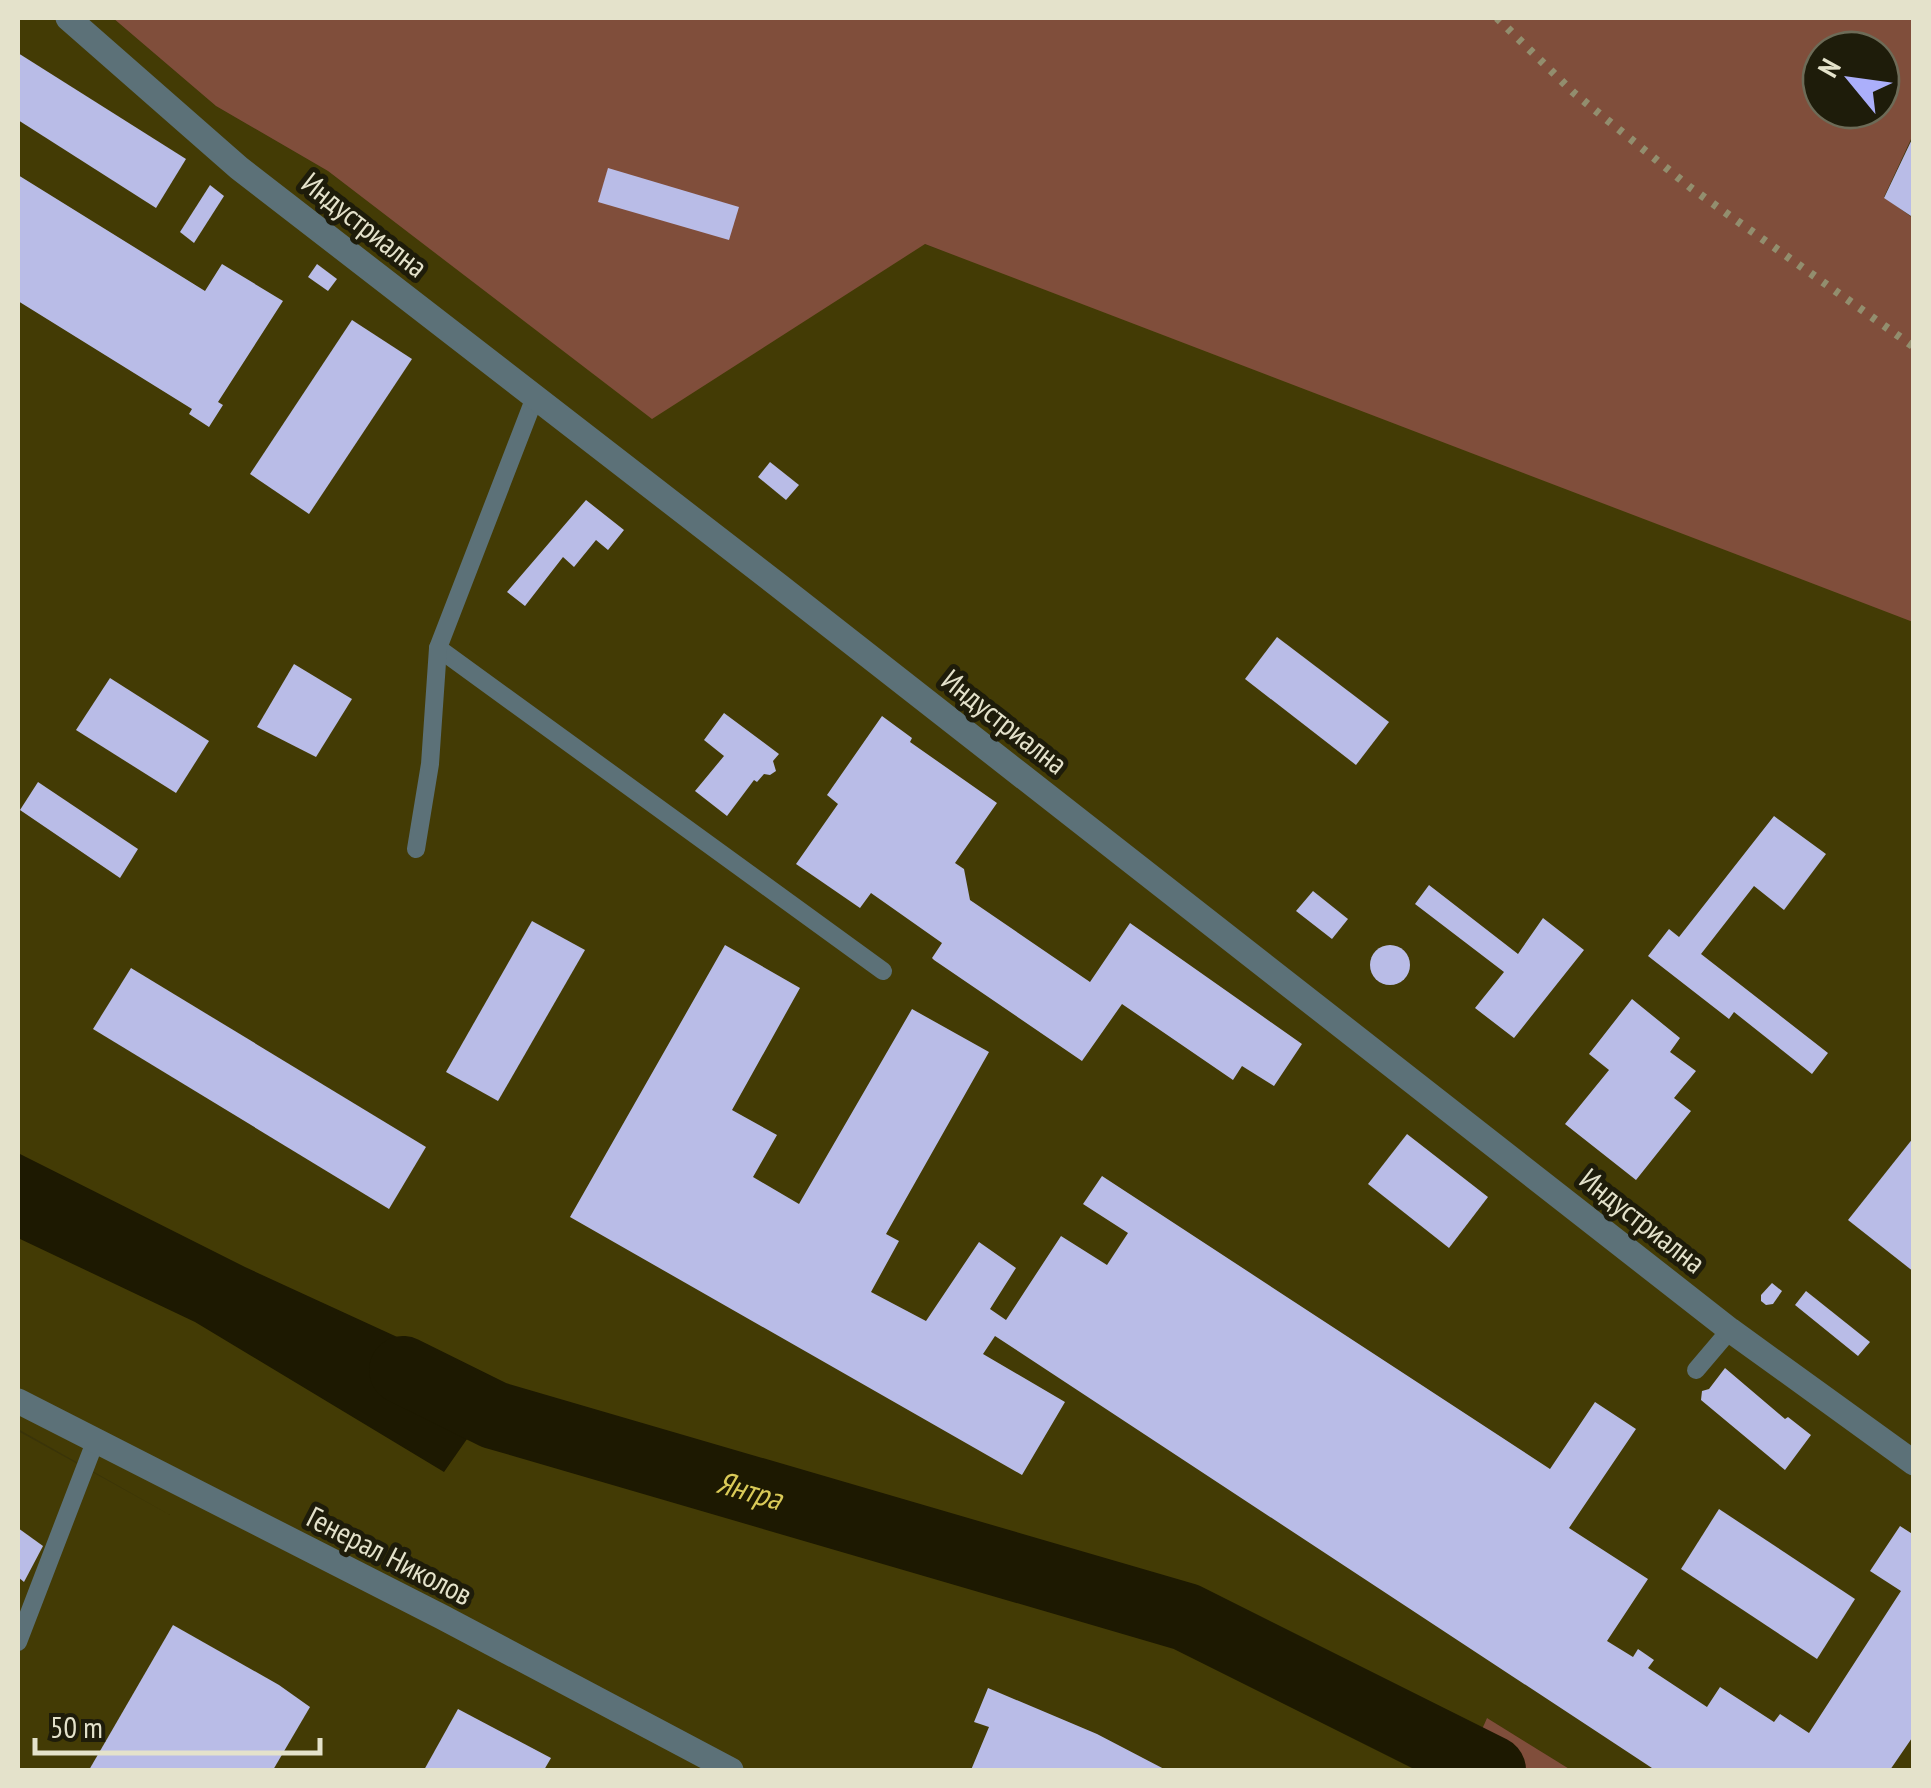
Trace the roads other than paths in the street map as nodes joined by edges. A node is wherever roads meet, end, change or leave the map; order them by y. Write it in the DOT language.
graph roads {
  1 [pos="68,18"];
  2 [pos="535,397"];
  3 [pos="438,648"];
  4 [pos="416,850"];
  5 [pos="884,972"];
  6 [pos="1730,1330"];
  7 [pos="1696,1370"];
  8 [pos="18,1401"];
  9 [pos="95,1442"];
  10 [pos="1914,1462"];
  11 [pos="18,1642"];
  12 [pos="731,1770"];
  1 -- 2 [label="street, Индустриална"];
  2 -- 3 [label="lane"];
  2 -- 6 [label="street, Индустриална"];
  3 -- 4 [label="lane"];
  3 -- 5 [label="lane"];
  6 -- 7 [label="lane"];
  6 -- 10 [label="street, Индустриална"];
  8 -- 9 [label="street, Генерал Николов"];
  9 -- 11 [label="lane"];
  9 -- 12 [label="street, Генерал Николов"];
}
